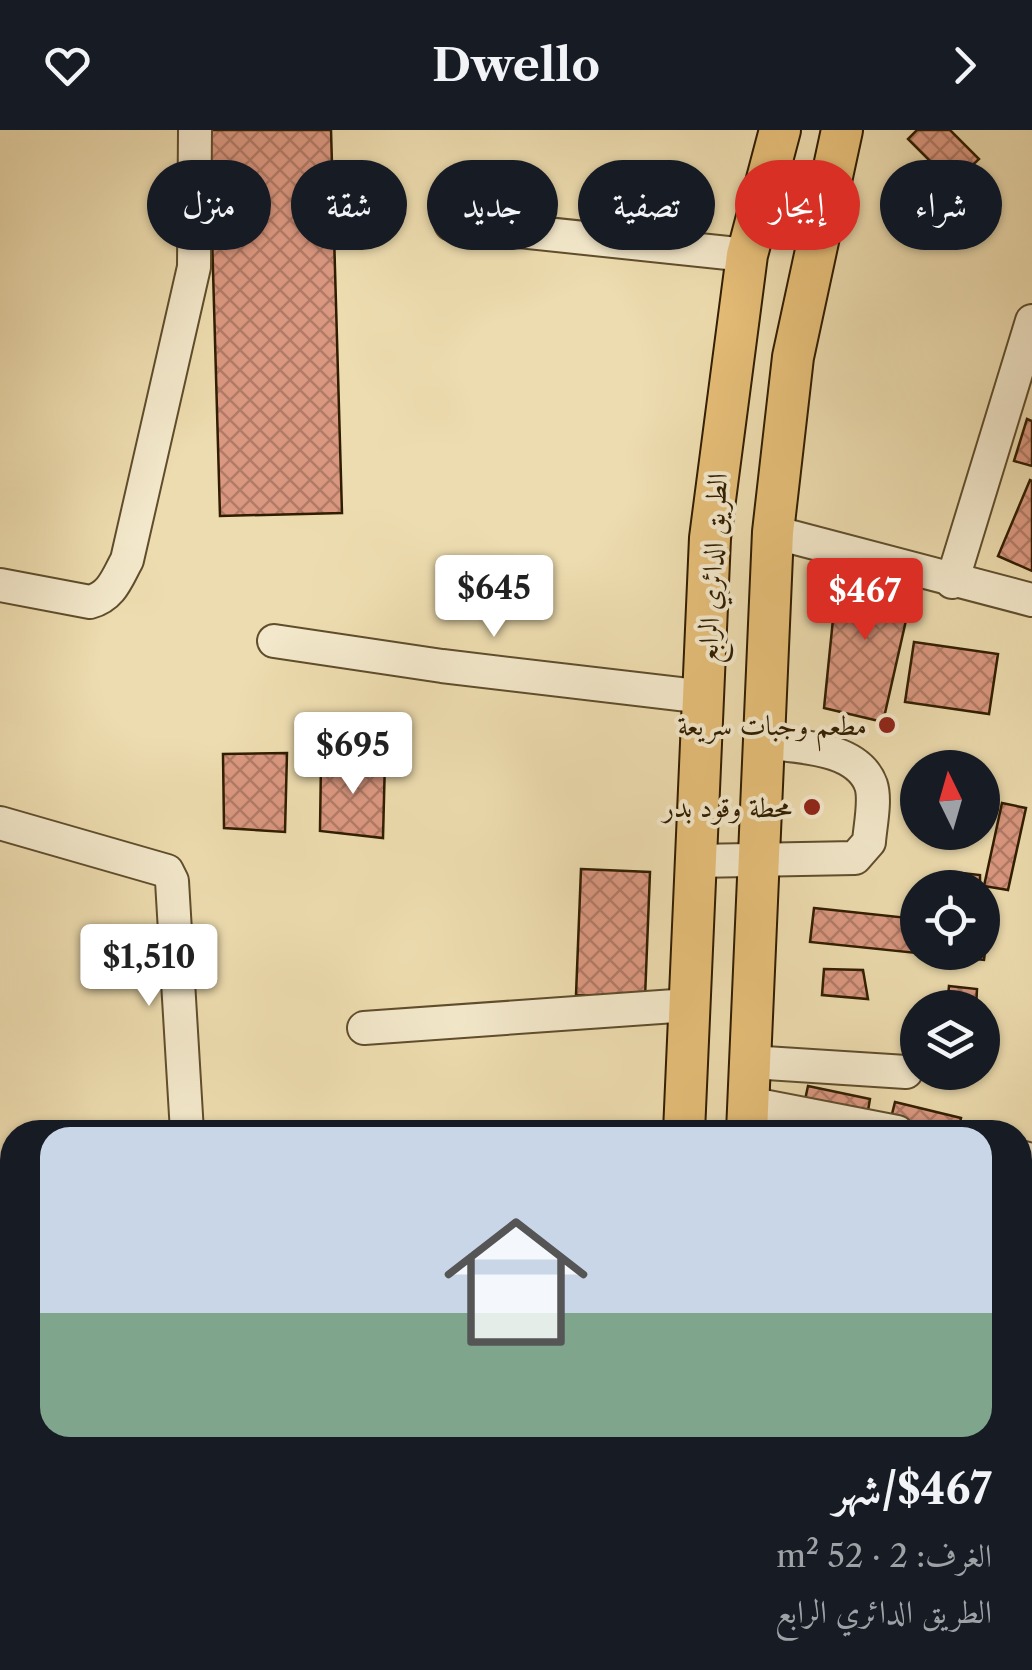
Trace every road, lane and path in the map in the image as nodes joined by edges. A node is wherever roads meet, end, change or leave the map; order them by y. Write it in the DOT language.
graph roads {
  1 [pos="195,130"];
  2 [pos="780,130"];
  3 [pos="842,130"];
  4 [pos="558,235"];
  5 [pos="747,255"];
  6 [pos="1032,320"];
  7 [pos="773,532"];
  8 [pos="952,582"];
  9 [pos="0,584"];
  10 [pos="1032,600"];
  11 [pos="274,641"];
  12 [pos="705,697"];
  13 [pos="762,742"];
  14 [pos="0,823"];
  15 [pos="756,860"];
  16 [pos="694,861"];
  17 [pos="689,1005"];
  18 [pos="364,1028"];
  19 [pos="750,1062"];
  20 [pos="900,1072"];
  21 [pos="747,1118"];
  22 [pos="187,1120"];
  23 [pos="684,1120"];
  1 -- 9 [label="street"];
  2 -- 5 [label="main road, الطريق الدائري الرابع"];
  3 -- 7 [label="main road"];
  4 -- 5 [label="street"];
  5 -- 12 [label="main road, الطريق الدائري الرابع"];
  6 -- 8 [label="street"];
  7 -- 8 [label="street"];
  7 -- 13 [label="main road"];
  8 -- 10 [label="street"];
  11 -- 12 [label="street"];
  12 -- 16 [label="main road, الطريق الدائري الرابع"];
  13 -- 15 [label="main road"];
  13 -- 15 [label="street"];
  14 -- 22 [label="street"];
  15 -- 16 [label="street"];
  15 -- 19 [label="main road"];
  16 -- 17 [label="main road, الطريق الدائري الرابع"];
  17 -- 18 [label="street"];
  17 -- 23 [label="main road, الطريق الدائري الرابع"];
  19 -- 20 [label="street"];
  19 -- 21 [label="main road"];
}
